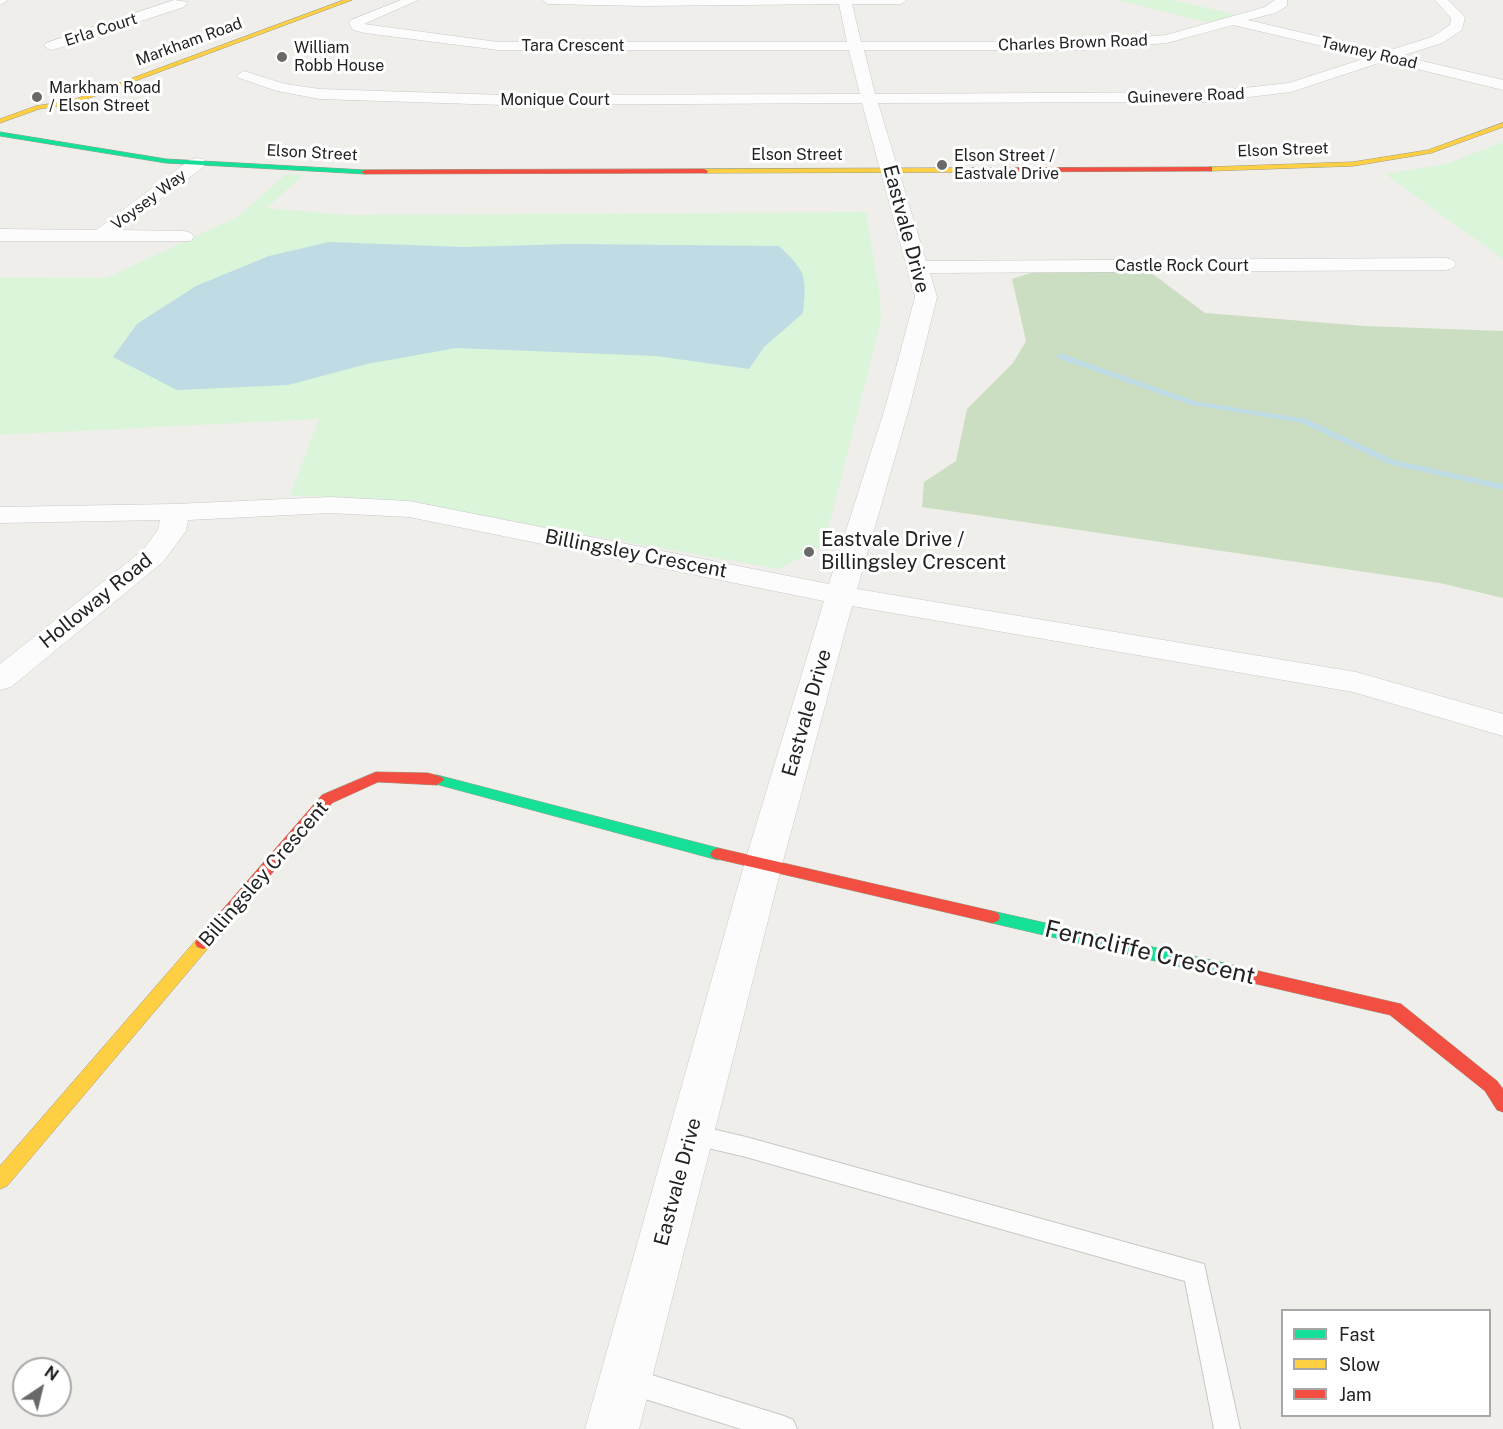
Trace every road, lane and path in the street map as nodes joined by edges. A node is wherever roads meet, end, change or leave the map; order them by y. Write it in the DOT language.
graph roads {
  1 [pos="180,0"];
  2 [pos="349,0"];
  3 [pos="412,0"];
  4 [pos="548,0"];
  5 [pos="844,0"];
  6 [pos="902,0"];
  7 [pos="1281,0"];
  8 [pos="1442,0"];
  9 [pos="1234,21"];
  10 [pos="854,45"];
  11 [pos="51,46"];
  12 [pos="1383,57"];
  13 [pos="244,75"];
  14 [pos="1503,85"];
  15 [pos="869,100"];
  16 [pos="1503,125"];
  17 [pos="1,134"];
  18 [pos="197,163"];
  19 [pos="891,171"];
  20 [pos="0,235"];
  21 [pos="101,236"];
  22 [pos="184,237"];
  23 [pos="1446,264"];
  24 [pos="917,267"];
  25 [pos="175,512"];
  26 [pos="0,515"];
  27 [pos="840,594"];
  28 [pos="0,680"];
  29 [pos="1503,725"];
  30 [pos="764,865"];
  31 [pos="1503,1104"];
  32 [pos="691,1134"];
  33 [pos="0,1180"];
  34 [pos="625,1380"];
  35 [pos="612,1429"];
  36 [pos="784,1429"];
  37 [pos="1227,1429"];
  1 -- 11 [label="street, Erla Court"];
  2 -- 17 [label="street, Markham Road"];
  3 -- 10 [label="street, Tara Crescent"];
  4 -- 5 [label="street"];
  5 -- 6 [label="street"];
  5 -- 10 [label="street, Eastvale Drive"];
  7 -- 9 [label="street, Charles Brown Road"];
  8 -- 12 [label="street, Guinevere Road"];
  9 -- 10 [label="street, Charles Brown Road"];
  9 -- 12 [label="street, Tawney Road"];
  10 -- 15 [label="street, Eastvale Drive"];
  12 -- 14 [label="street, Tawney Road"];
  12 -- 15 [label="street, Guinevere Road"];
  13 -- 15 [label="street, Monique Court"];
  15 -- 19 [label="street, Eastvale Drive"];
  16 -- 19 [label="street, Elson Street"];
  17 -- 18 [label="street, Elson Street"];
  18 -- 19 [label="street, Elson Street"];
  18 -- 21 [label="street, Voysey Way"];
  19 -- 24 [label="street, Eastvale Drive"];
  20 -- 21 [label="street, Voysey Way"];
  21 -- 22 [label="street, Voysey Way"];
  23 -- 24 [label="street, Castle Rock Court"];
  24 -- 27 [label="street, Eastvale Drive"];
  25 -- 26 [label="street, Billingsley Crescent"];
  25 -- 27 [label="street, Billingsley Crescent"];
  25 -- 28 [label="street, Holloway Road"];
  27 -- 29 [label="street"];
  27 -- 30 [label="street, Eastvale Drive"];
  30 -- 31 [label="street, Ferncliffe Crescent"];
  30 -- 32 [label="street, Eastvale Drive"];
  30 -- 33 [label="street, Billingsley Crescent"];
  32 -- 34 [label="street, Eastvale Drive"];
  32 -- 37 [label="lane"];
  34 -- 35 [label="street, Eastvale Drive"];
  34 -- 36 [label="lane"];
}
